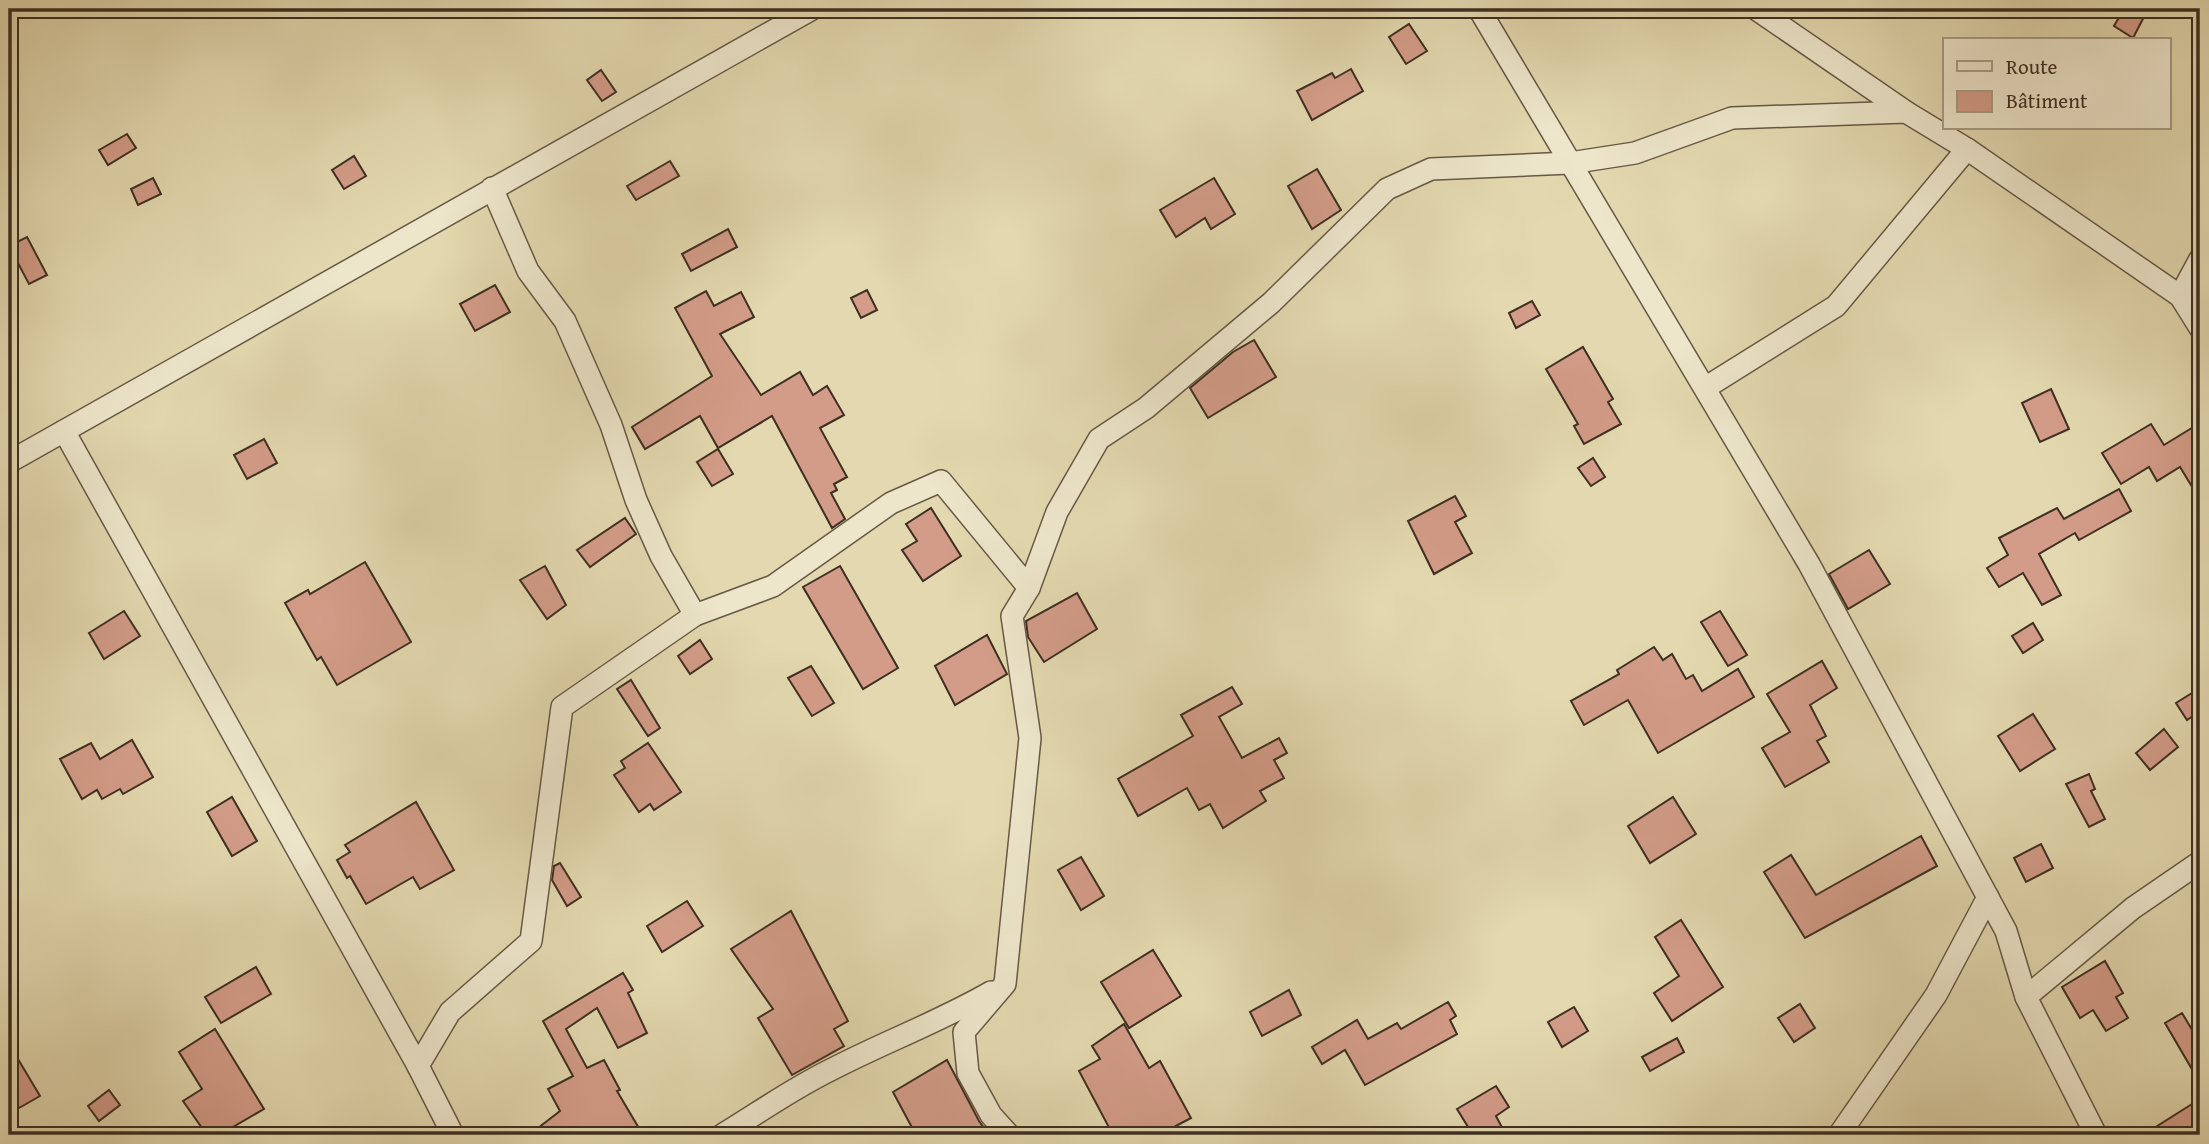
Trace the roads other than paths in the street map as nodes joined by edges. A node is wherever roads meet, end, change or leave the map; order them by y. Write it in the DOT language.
graph roads {
  1 [pos="813,9"];
  2 [pos="1479,9"];
  3 [pos="1756,9"];
  4 [pos="1906,112"];
  5 [pos="1967,149"];
  6 [pos="1570,163"];
  7 [pos="492,188"];
  8 [pos="2200,259"];
  9 [pos="2180,296"];
  10 [pos="2200,328"];
  11 [pos="1705,387"];
  12 [pos="64,431"];
  13 [pos="9,462"];
  14 [pos="1029,588"];
  15 [pos="695,615"];
  16 [pos="2200,862"];
  17 [pos="1988,897"];
  18 [pos="1005,984"];
  19 [pos="2026,998"];
  20 [pos="418,1066"];
  21 [pos="453,1135"];
  22 [pos="722,1135"];
  23 [pos="1009,1135"];
  24 [pos="1839,1135"];
  25 [pos="2096,1135"];
  1 -- 7 [label="street"];
  2 -- 6 [label="street"];
  3 -- 4 [label="street"];
  4 -- 5 [label="street"];
  4 -- 6 [label="street"];
  5 -- 9 [label="street"];
  5 -- 11 [label="street"];
  6 -- 11 [label="street"];
  6 -- 14 [label="street"];
  7 -- 12 [label="street"];
  7 -- 15 [label="street"];
  8 -- 9 [label="street"];
  9 -- 10 [label="street"];
  11 -- 17 [label="street"];
  12 -- 13 [label="street"];
  12 -- 20 [label="street"];
  14 -- 15 [label="street"];
  14 -- 18 [label="street"];
  15 -- 20 [label="street"];
  16 -- 19 [label="street"];
  17 -- 19 [label="street"];
  17 -- 24 [label="street"];
  18 -- 22 [label="street"];
  18 -- 23 [label="street"];
  19 -- 25 [label="street"];
  20 -- 21 [label="street"];
}
